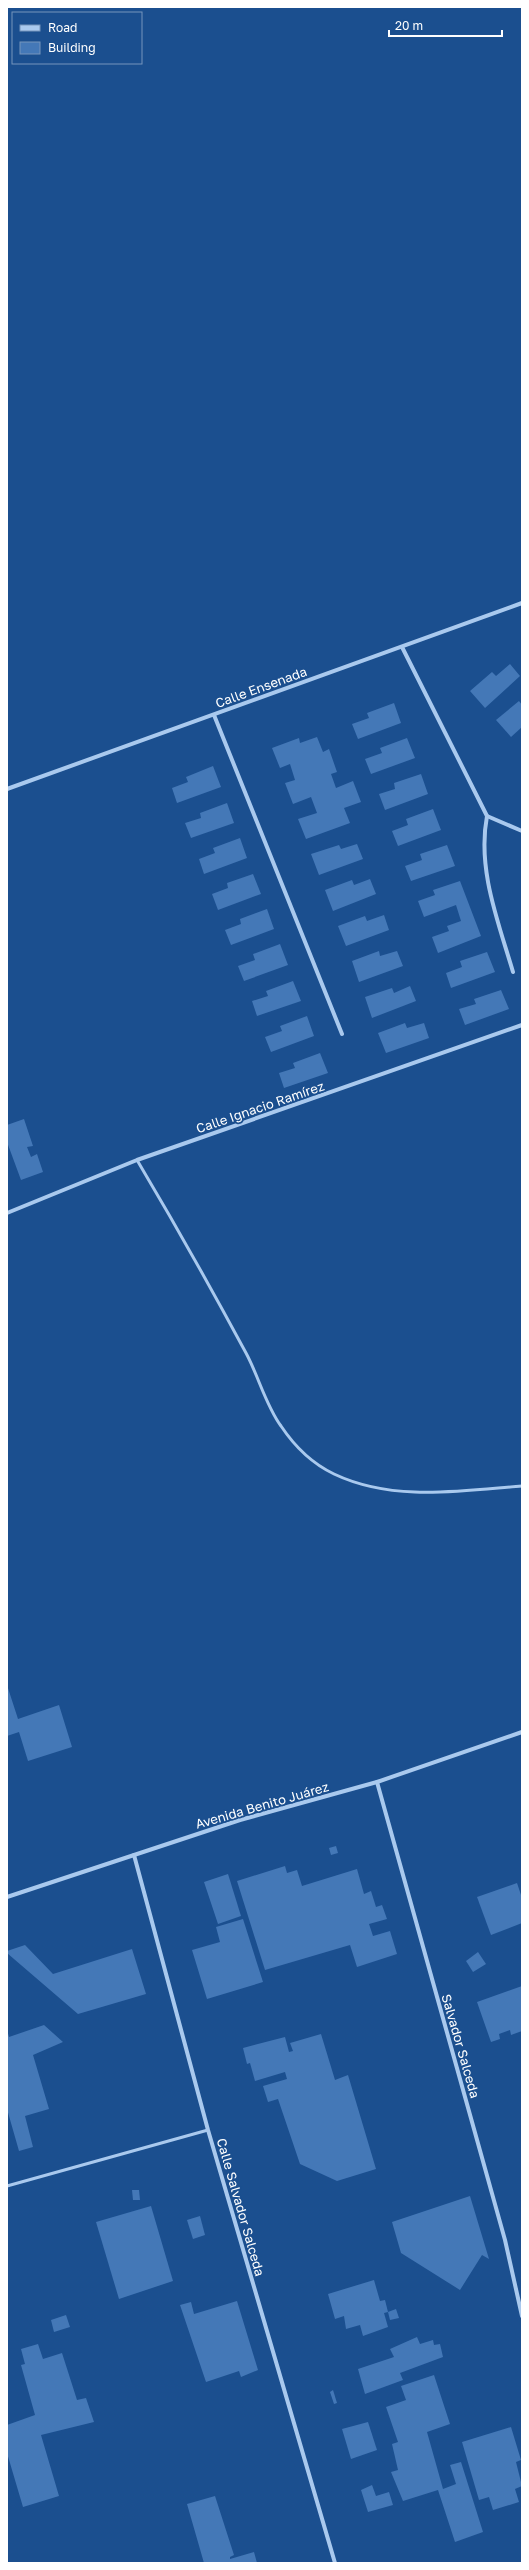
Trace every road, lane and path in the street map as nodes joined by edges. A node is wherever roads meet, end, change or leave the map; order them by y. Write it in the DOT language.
graph roads {
  1 [pos="522,603"];
  2 [pos="402,647"];
  3 [pos="214,715"];
  4 [pos="7,789"];
  5 [pos="487,816"];
  6 [pos="522,830"];
  7 [pos="513,972"];
  8 [pos="522,1025"];
  9 [pos="342,1034"];
  10 [pos="137,1160"];
  11 [pos="7,1213"];
  12 [pos="522,1486"];
  13 [pos="522,1732"];
  14 [pos="377,1782"];
  15 [pos="134,1855"];
  16 [pos="7,1897"];
  17 [pos="208,2130"];
  18 [pos="7,2186"];
  19 [pos="522,2316"];
  20 [pos="335,2563"];
  1 -- 2 [label="street, Calle Ensenada"];
  2 -- 3 [label="street, Calle Ensenada"];
  2 -- 5 [label="street"];
  3 -- 4 [label="street, Calle Ensenada"];
  3 -- 9 [label="street"];
  5 -- 6 [label="street"];
  5 -- 7 [label="street"];
  8 -- 10 [label="street, Calle Ignacio Ramírez"];
  10 -- 11 [label="street, Calle Ignacio Ramírez"];
  10 -- 12 [label="lane"];
  13 -- 14 [label="street, Avenida Benito Juárez"];
  14 -- 15 [label="street, Avenida Benito Juárez"];
  14 -- 19 [label="street, Salvador Salceda"];
  15 -- 16 [label="street, Avenida Benito Juárez"];
  15 -- 17 [label="street, Calle Salvador Salceda"];
  17 -- 18 [label="lane"];
  17 -- 20 [label="street, Calle Salvador Salceda"];
}
